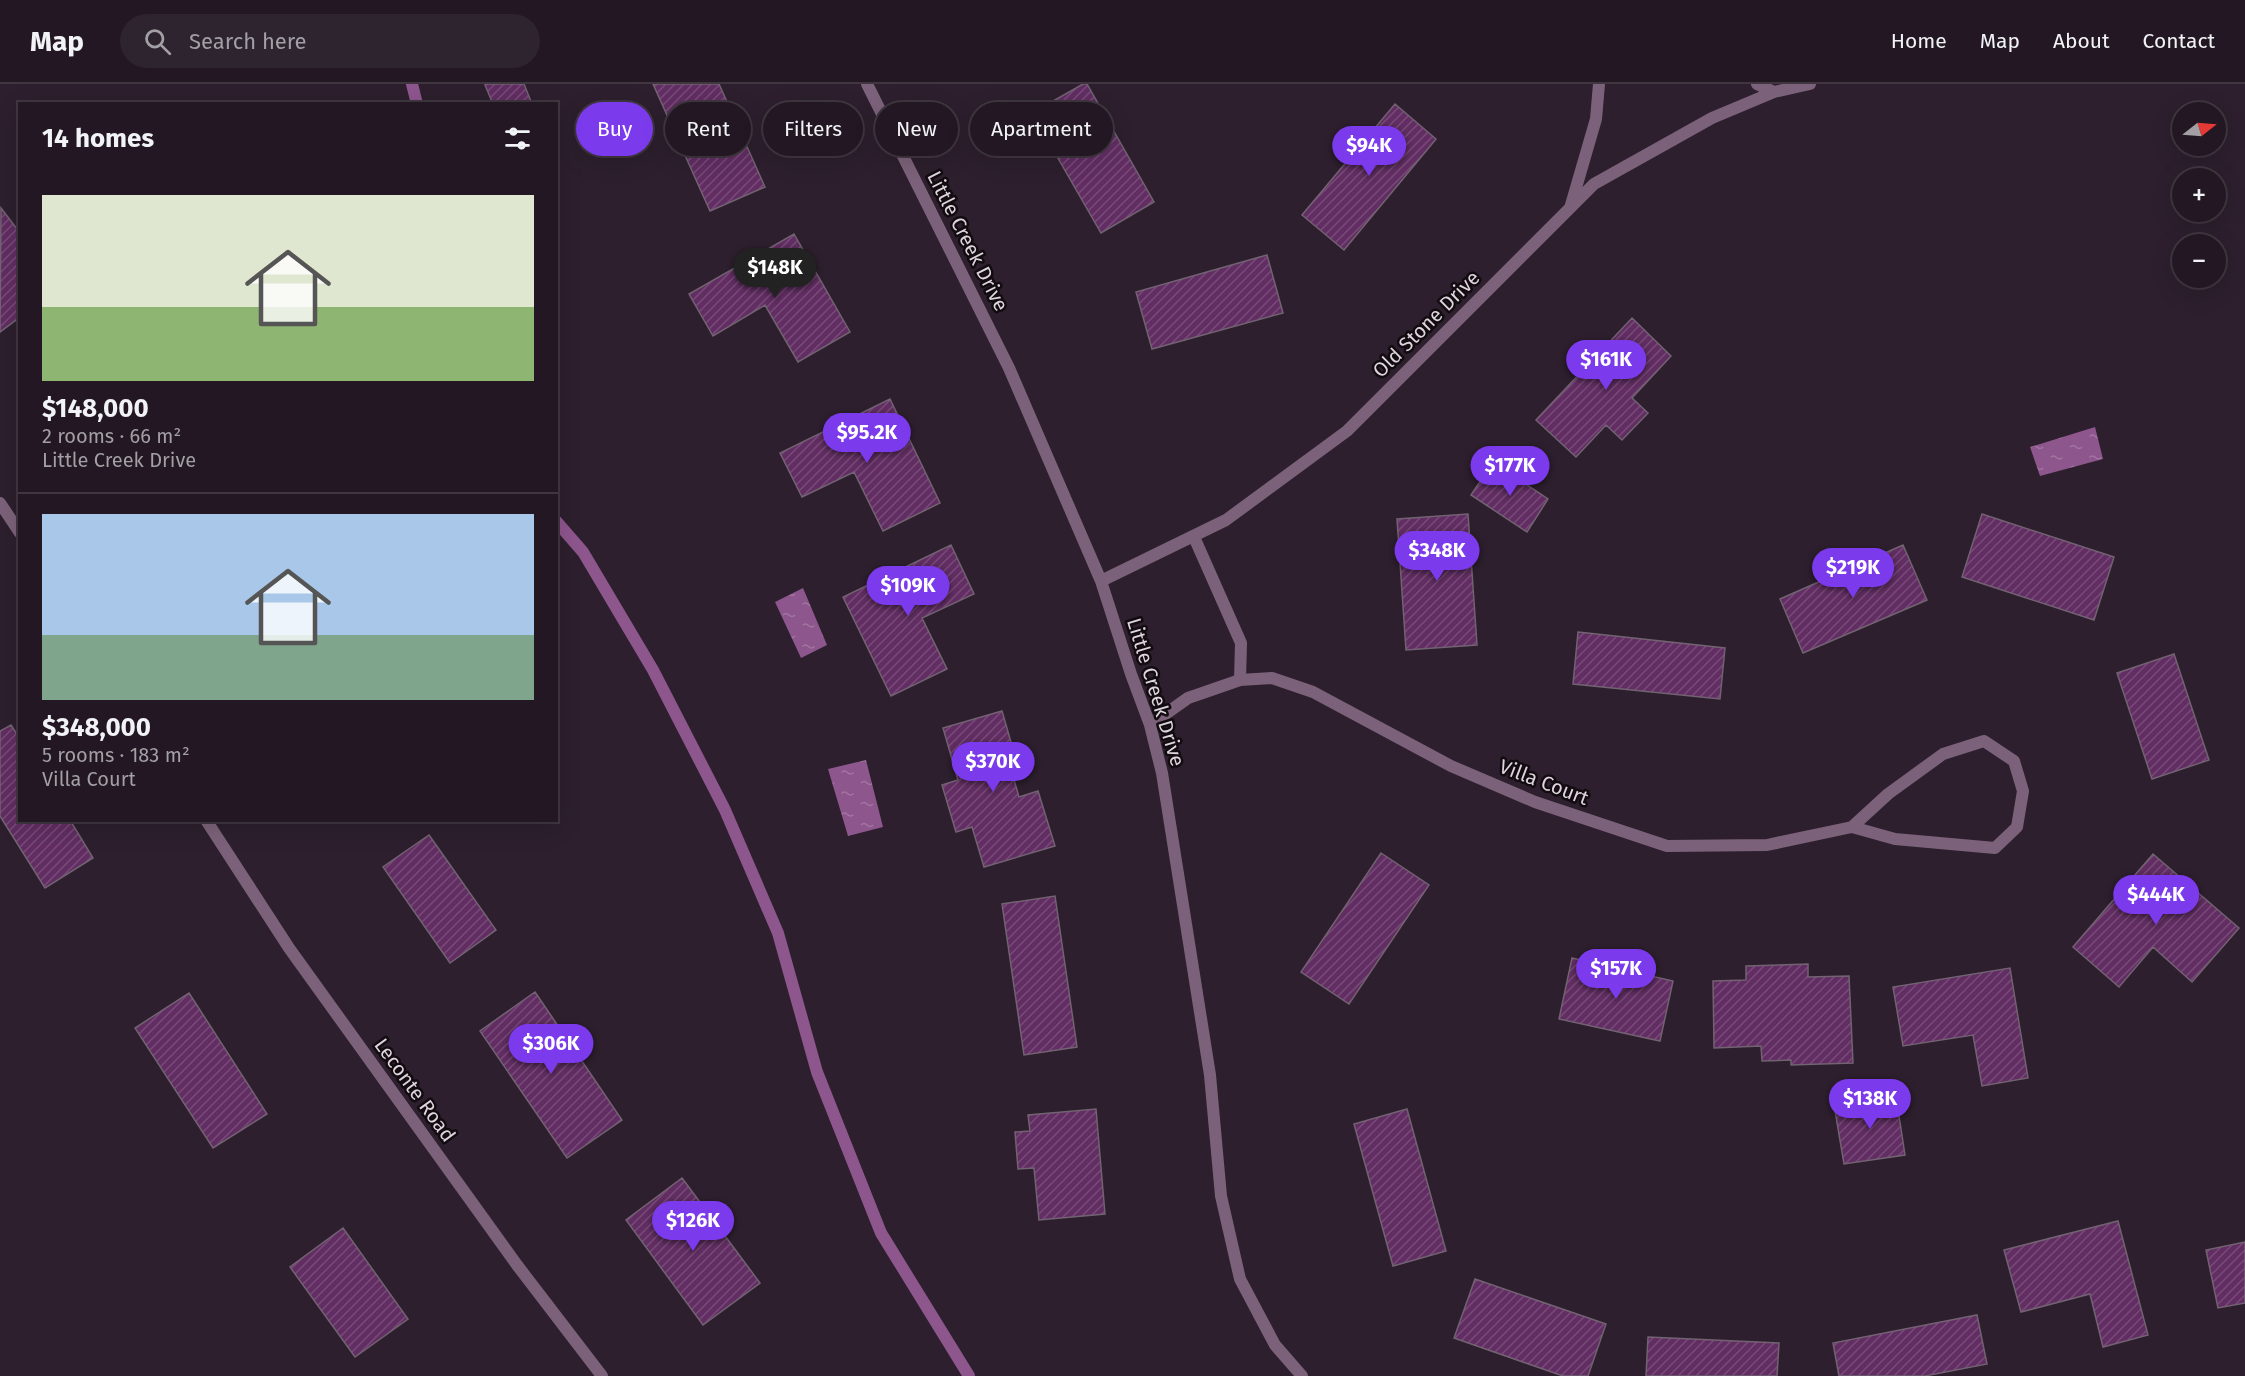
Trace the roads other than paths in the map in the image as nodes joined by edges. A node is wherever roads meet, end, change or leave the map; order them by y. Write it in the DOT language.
graph roads {
  1 [pos="867,84"];
  2 [pos="1599,84"];
  3 [pos="1757,84"];
  4 [pos="1810,84"];
  5 [pos="1774,92"];
  6 [pos="1571,206"];
  7 [pos="0,503"];
  8 [pos="18,530"];
  9 [pos="1194,537"];
  10 [pos="1101,581"];
  11 [pos="1240,680"];
  12 [pos="1150,725"];
  13 [pos="207,822"];
  14 [pos="1852,827"];
  15 [pos="602,1376"];
  16 [pos="1302,1376"];
  1 -- 10 [label="street, Little Creek Drive"];
  2 -- 6 [label="street"];
  3 -- 5 [label="street"];
  4 -- 5 [label="street, Old Stone Drive"];
  5 -- 6 [label="street, Old Stone Drive"];
  6 -- 9 [label="street, Old Stone Drive"];
  7 -- 8 [label="street"];
  9 -- 10 [label="street, Old Stone Drive"];
  9 -- 11 [label="street"];
  10 -- 12 [label="street, Little Creek Drive"];
  11 -- 12 [label="street, Villa Court"];
  11 -- 14 [label="street, Villa Court"];
  12 -- 16 [label="street, Little Creek Drive"];
  13 -- 15 [label="street, Leconte Road"];
  14 -- 14 [label="street, Villa Court"];
}
